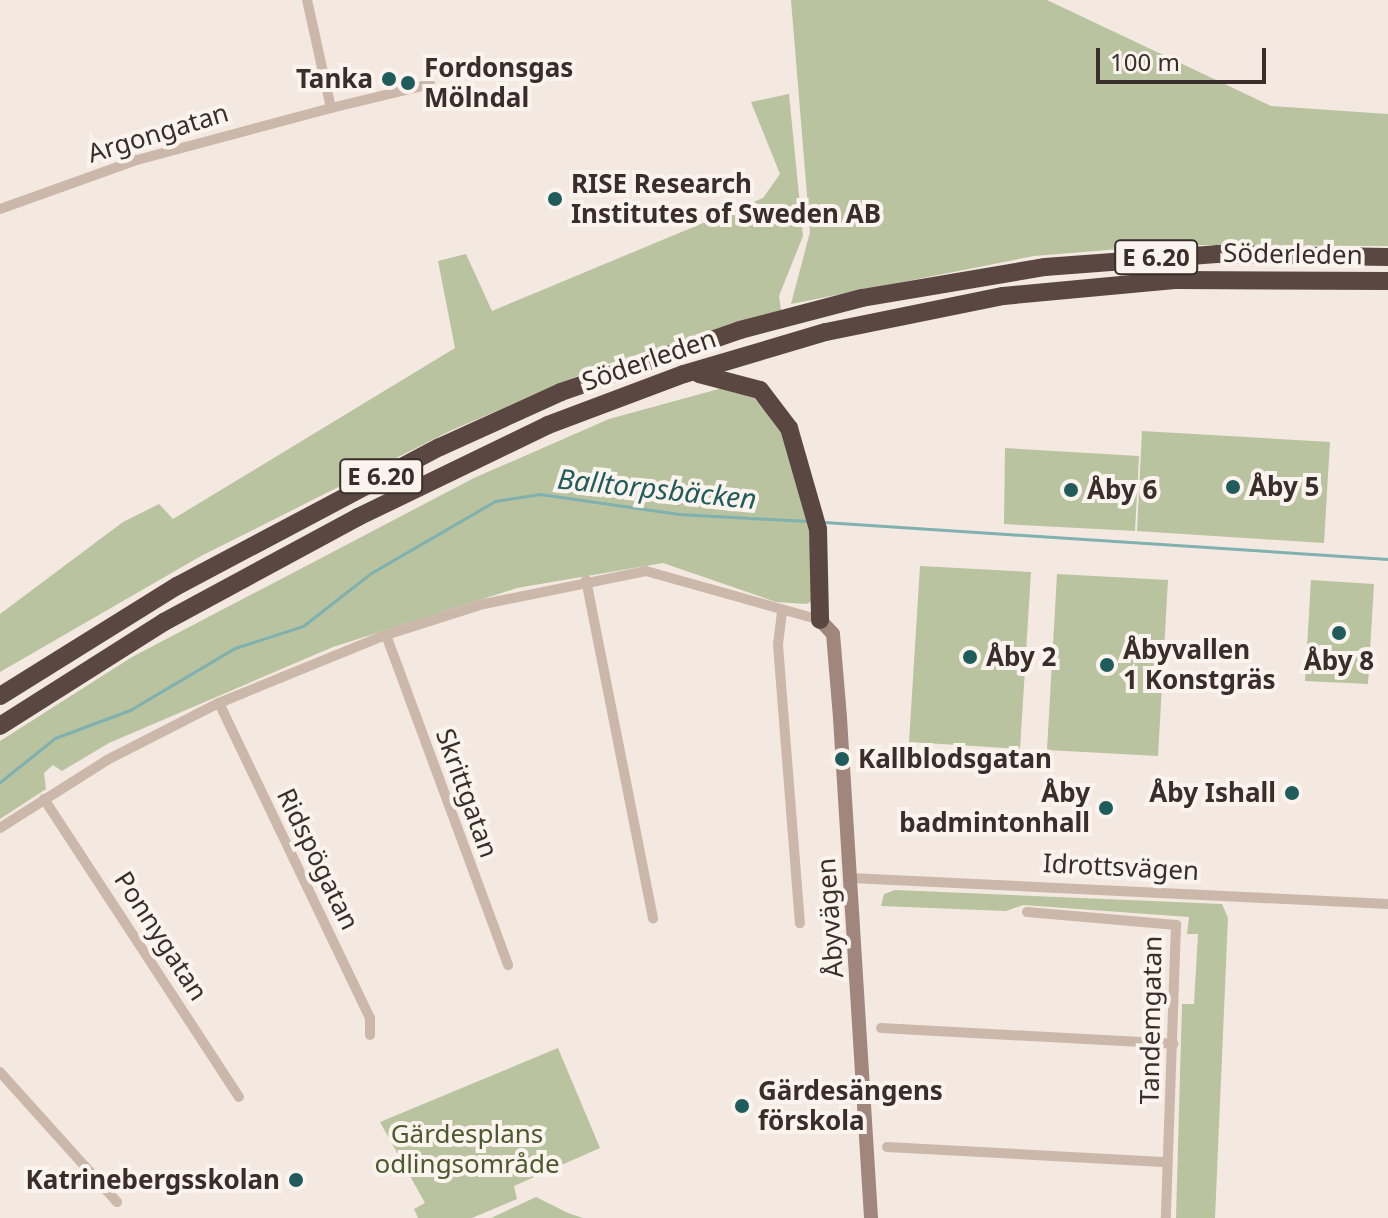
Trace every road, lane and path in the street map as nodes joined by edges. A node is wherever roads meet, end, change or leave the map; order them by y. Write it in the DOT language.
graph roads {
  1 [pos="307,0"];
  2 [pos="430,84"];
  3 [pos="331,108"];
  4 [pos="0,209"];
  5 [pos="1388,257"];
  6 [pos="1388,281"];
  7 [pos="684,374"];
  8 [pos="586,580"];
  9 [pos="782,612"];
  10 [pos="820,620"];
  11 [pos="386,635"];
  12 [pos="43,666"];
  13 [pos="0,687"];
  14 [pos="0,696"];
  15 [pos="219,703"];
  16 [pos="0,726"];
  17 [pos="44,799"];
  18 [pos="0,828"];
  19 [pos="851,878"];
  20 [pos="1388,904"];
  21 [pos="1027,912"];
  22 [pos="653,918"];
  23 [pos="800,923"];
  24 [pos="508,965"];
  25 [pos="881,1028"];
  26 [pos="370,1035"];
  27 [pos="1174,1044"];
  28 [pos="0,1072"];
  29 [pos="239,1097"];
  30 [pos="887,1147"];
  31 [pos="1168,1162"];
  32 [pos="117,1202"];
  33 [pos="871,1218"];
  34 [pos="1166,1218"];
  1 -- 3 [label="street"];
  2 -- 3 [label="street, Argongatan"];
  3 -- 4 [label="street, Argongatan"];
  5 -- 12 [label="highway, Söderleden / E 6.20"];
  6 -- 7 [label="highway, Söderleden / E 6.20"];
  7 -- 10 [label="highway"];
  7 -- 16 [label="highway, Söderleden / E 6.20"];
  8 -- 9 [label="street"];
  8 -- 11 [label="street"];
  8 -- 22 [label="street"];
  9 -- 10 [label="street"];
  9 -- 23 [label="street"];
  10 -- 19 [label="street, Åbyvägen"];
  11 -- 15 [label="street"];
  11 -- 24 [label="street, Skrittgatan"];
  12 -- 13 [label="highway"];
  12 -- 14 [label="highway, Söderleden / E 6.20"];
  15 -- 17 [label="street"];
  15 -- 26 [label="street, Ridspögatan"];
  17 -- 18 [label="street"];
  17 -- 29 [label="street, Ponnygatan"];
  19 -- 20 [label="street, Idrottsvägen"];
  19 -- 33 [label="street, Åbyvägen"];
  21 -- 27 [label="street, Tandemgatan"];
  25 -- 27 [label="street"];
  27 -- 31 [label="street, Tandemgatan"];
  28 -- 32 [label="street"];
  30 -- 31 [label="street"];
  31 -- 34 [label="street, Tandemgatan"];
}
